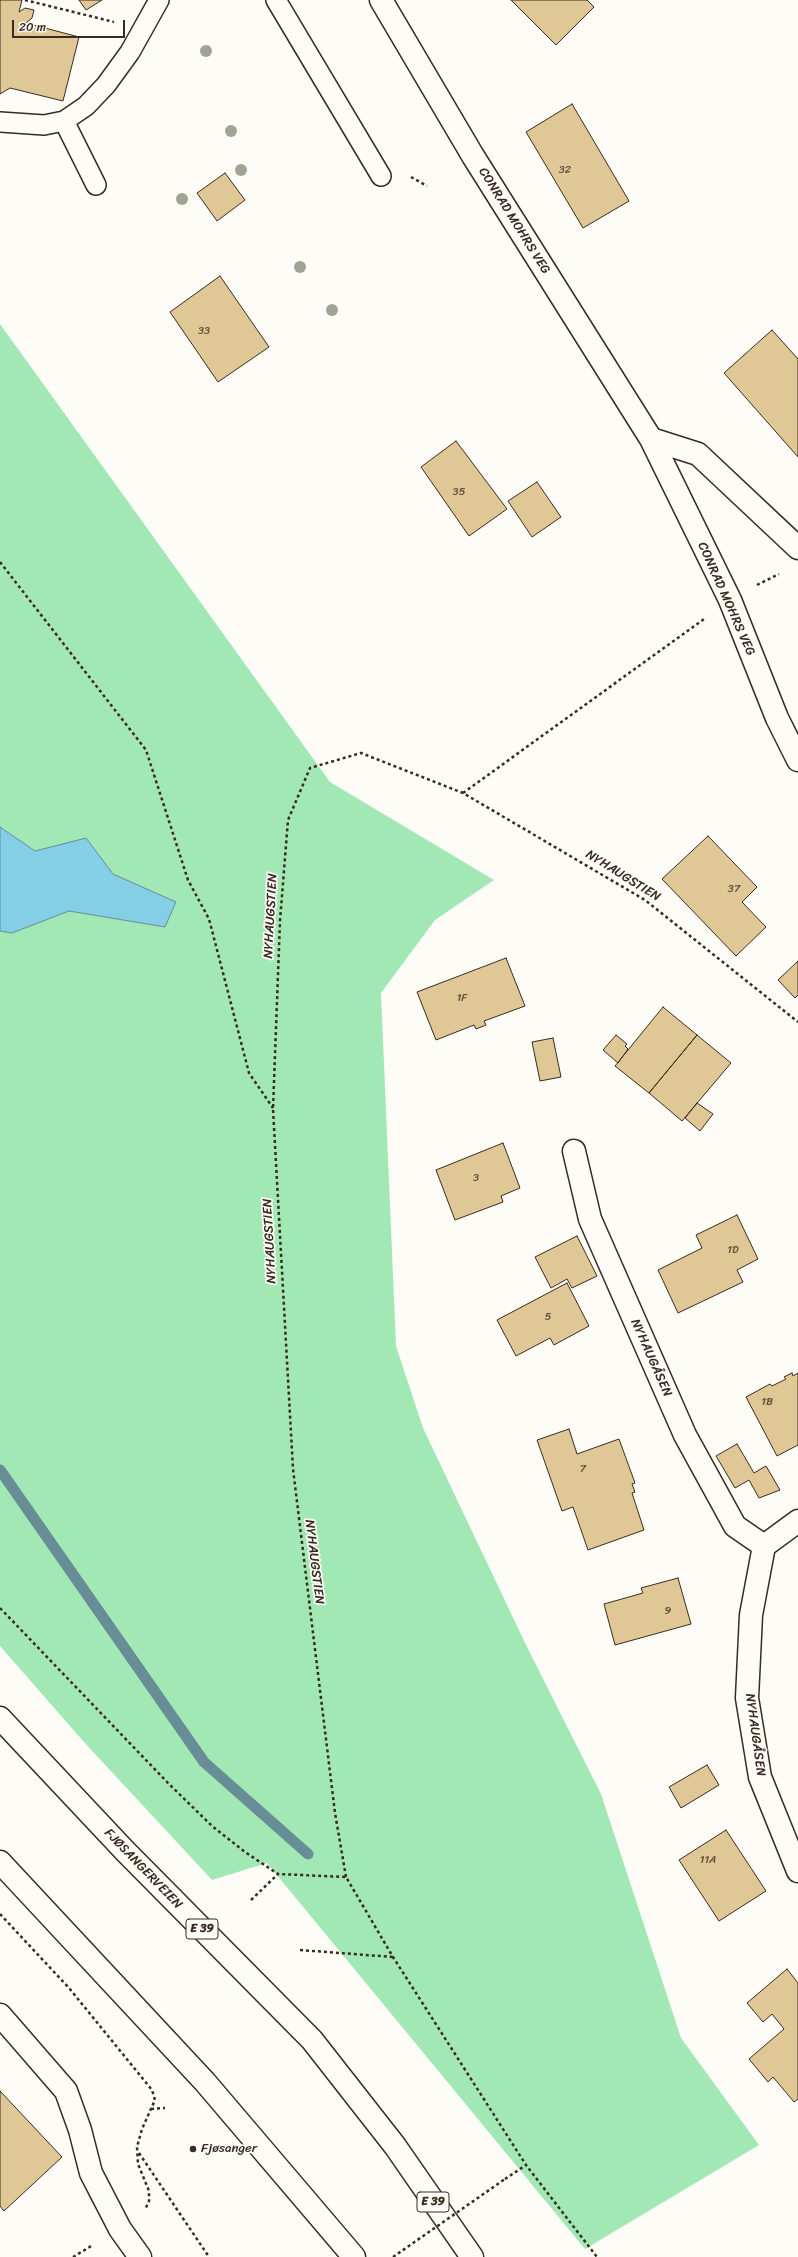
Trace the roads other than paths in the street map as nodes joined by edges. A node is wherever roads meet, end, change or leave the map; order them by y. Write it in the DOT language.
graph roads {
  1 [pos="159,0"];
  2 [pos="276,0"];
  3 [pos="380,0"];
  4 [pos="64,121"];
  5 [pos="0,122"];
  6 [pos="381,176"];
  7 [pos="96,185"];
  8 [pos="651,439"];
  9 [pos="798,548"];
  10 [pos="798,760"];
  11 [pos="574,1151"];
  12 [pos="798,1521"];
  13 [pos="764,1546"];
  14 [pos="0,1718"];
  15 [pos="0,1862"];
  16 [pos="798,1870"];
  17 [pos="0,2015"];
  18 [pos="140,2257"];
  19 [pos="354,2257"];
  20 [pos="472,2257"];
  1 -- 4 [label="lane"];
  2 -- 6 [label="lane"];
  3 -- 8 [label="main road, CONRAD MOHRS VEG"];
  4 -- 5 [label="lane"];
  4 -- 7 [label="lane"];
  8 -- 9 [label="main road"];
  8 -- 10 [label="main road, CONRAD MOHRS VEG"];
  11 -- 13 [label="main road, NYHAUGÅSEN"];
  12 -- 13 [label="main road"];
  13 -- 16 [label="main road, NYHAUGÅSEN"];
  14 -- 20 [label="main road, FJØSANGERVEIEN / E 39"];
  15 -- 19 [label="main road"];
  17 -- 18 [label="main road"];
}
